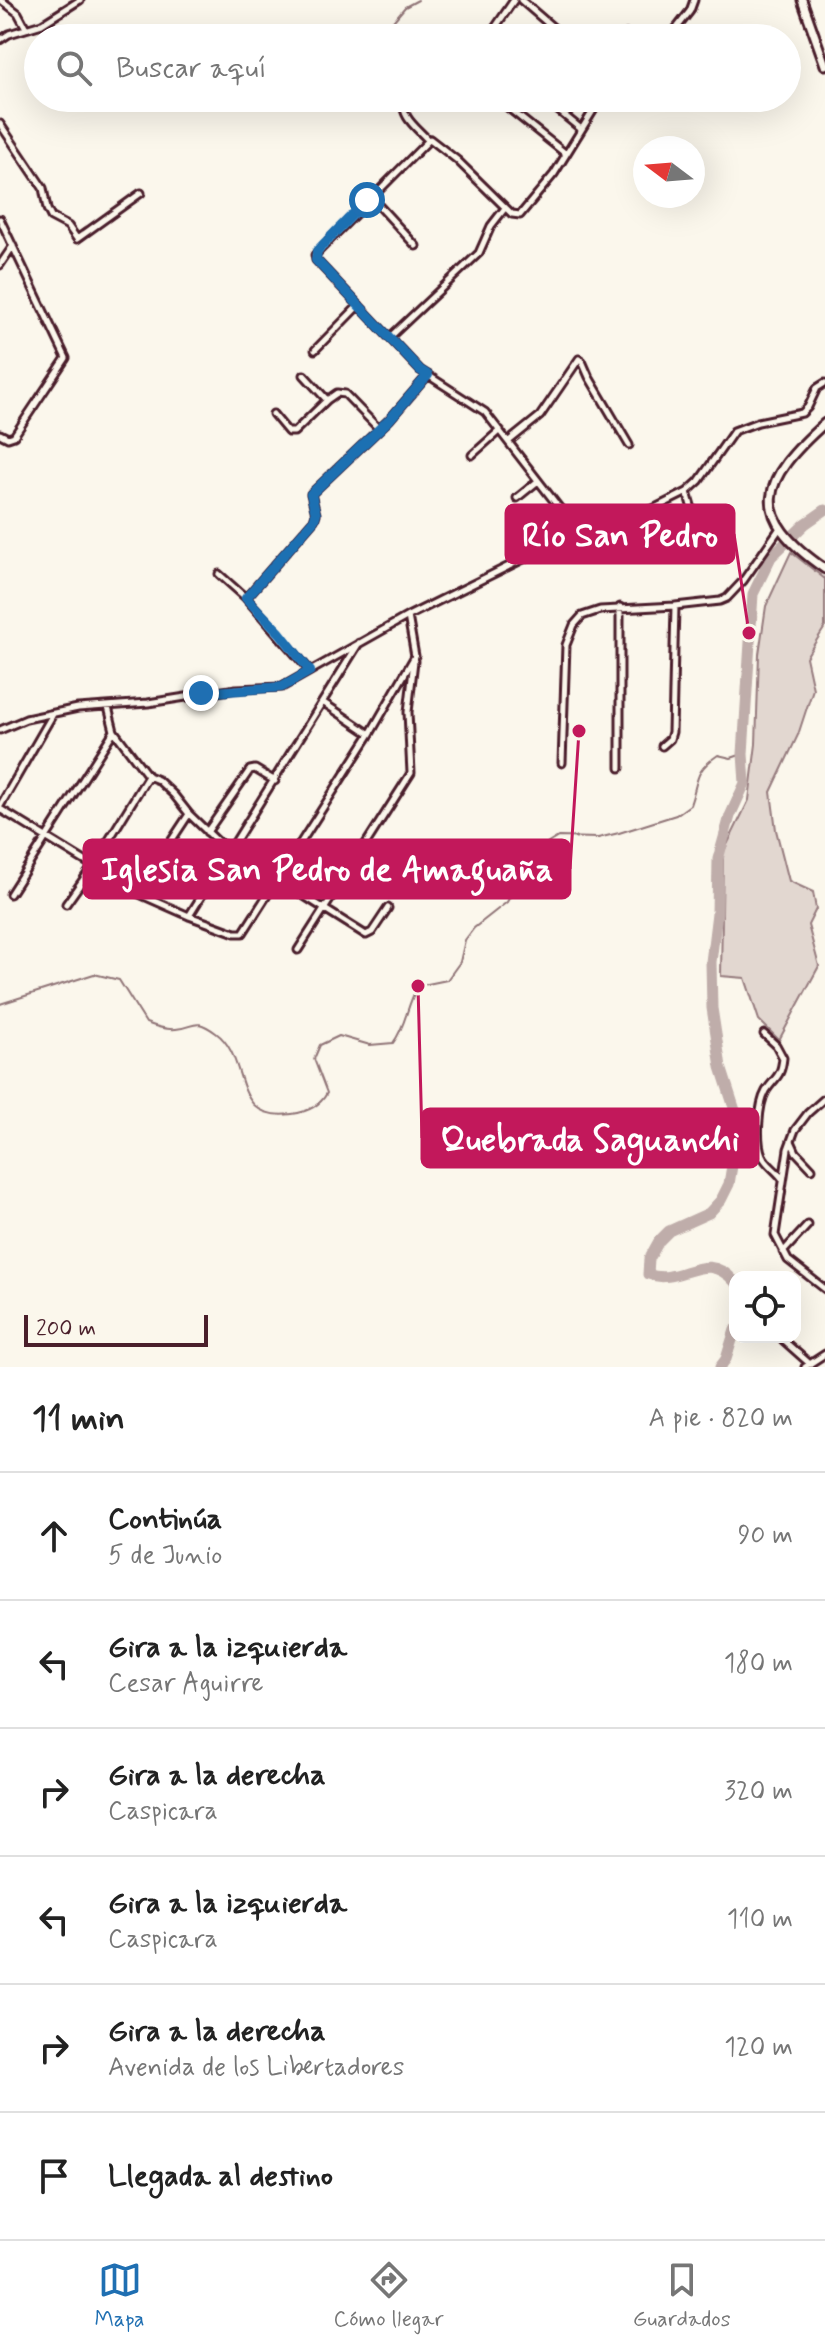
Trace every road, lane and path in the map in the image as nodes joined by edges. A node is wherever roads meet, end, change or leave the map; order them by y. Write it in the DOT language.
graph roads {
  1 [pos="1,0"];
  2 [pos="80,0"];
  3 [pos="514,0"];
  4 [pos="521,0"];
  5 [pos="694,0"];
  6 [pos="802,0"];
  7 [pos="24,24"];
  8 [pos="42,24"];
  9 [pos="498,24"];
  10 [pos="549,24"];
  11 [pos="680,24"];
  12 [pos="24,29"];
  13 [pos="0,40"];
  14 [pos="825,65"];
  15 [pos="404,112"];
  16 [pos="514,112"];
  17 [pos="560,112"];
  18 [pos="592,112"];
  19 [pos="0,124"];
  20 [pos="581,129"];
  21 [pos="428,140"];
  22 [pos="566,154"];
  23 [pos="141,193"];
  24 [pos="371,197"];
  25 [pos="505,208"];
  26 [pos="0,219"];
  27 [pos="13,245"];
  28 [pos="416,246"];
  29 [pos="0,265"];
  30 [pos="359,305"];
  31 [pos="390,337"];
  32 [pos="315,350"];
  33 [pos="304,375"];
  34 [pos="428,375"];
  35 [pos="825,383"];
  36 [pos="327,400"];
  37 [pos="273,414"];
  38 [pos="825,423"];
  39 [pos="379,429"];
  40 [pos="500,430"];
  41 [pos="0,434"];
  42 [pos="509,441"];
  43 [pos="629,445"];
  44 [pos="472,455"];
  45 [pos="538,481"];
  46 [pos="687,492"];
  47 [pos="517,498"];
  48 [pos="782,531"];
  49 [pos="578,532"];
  50 [pos="700,536"];
  51 [pos="825,569"];
  52 [pos="219,574"];
  53 [pos="246,598"];
  54 [pos="675,606"];
  55 [pos="620,607"];
  56 [pos="408,616"];
  57 [pos="360,642"];
  58 [pos="415,656"];
  59 [pos="310,671"];
  60 [pos="324,703"];
  61 [pos="108,707"];
  62 [pos="54,712"];
  63 [pos="0,730"];
  64 [pos="114,731"];
  65 [pos="370,734"];
  66 [pos="662,746"];
  67 [pos="562,763"];
  68 [pos="620,768"];
  69 [pos="148,776"];
  70 [pos="275,781"];
  71 [pos="0,808"];
  72 [pos="189,814"];
  73 [pos="207,832"];
  74 [pos="46,837"];
  75 [pos="232,851"];
  76 [pos="93,866"];
  77 [pos="276,878"];
  78 [pos="137,893"];
  79 [pos="10,894"];
  80 [pos="66,904"];
  81 [pos="388,908"];
  82 [pos="326,910"];
  83 [pos="189,916"];
  84 [pos="298,950"];
  85 [pos="764,1034"];
  86 [pos="825,1098"];
  87 [pos="791,1140"];
  88 [pos="812,1169"];
  89 [pos="784,1181"];
  90 [pos="808,1225"];
  91 [pos="783,1252"];
  92 [pos="825,1289"];
  93 [pos="786,1343"];
  94 [pos="825,1354"];
  95 [pos="807,1366"];
  1 -- 7 [label="street"];
  2 -- 8 [label="street"];
  3 -- 9 [label="street"];
  4 -- 10 [label="street"];
  5 -- 11 [label="street"];
  6 -- 14 [label="street"];
  12 -- 13 [label="street"];
  15 -- 21 [label="street"];
  16 -- 22 [label="street"];
  17 -- 20 [label="street"];
  18 -- 20 [label="street"];
  19 -- 23 [label="street"];
  20 -- 22 [label="street"];
  21 -- 24 [label="street"];
  21 -- 25 [label="street"];
  22 -- 25 [label="street"];
  24 -- 28 [label="street"];
  24 -- 30 [label="street"];
  25 -- 31 [label="street"];
  26 -- 27 [label="street"];
  27 -- 29 [label="street"];
  27 -- 41 [label="street"];
  30 -- 31 [label="street"];
  30 -- 32 [label="street"];
  31 -- 34 [label="street"];
  33 -- 36 [label="street"];
  34 -- 39 [label="street"];
  34 -- 40 [label="street"];
  35 -- 46 [label="street"];
  36 -- 37 [label="street"];
  36 -- 39 [label="street"];
  38 -- 48 [label="street"];
  39 -- 53 [label="street"];
  40 -- 42 [label="street"];
  40 -- 44 [label="street"];
  42 -- 43 [label="street"];
  42 -- 45 [label="street"];
  45 -- 47 [label="street"];
  45 -- 49 [label="street"];
  46 -- 49 [label="street"];
  46 -- 50 [label="street"];
  48 -- 51 [label="street"];
  48 -- 54 [label="street"];
  49 -- 56 [label="street"];
  52 -- 53 [label="street"];
  53 -- 59 [label="street"];
  54 -- 55 [label="street"];
  54 -- 66 [label="street"];
  55 -- 67 [label="street"];
  55 -- 68 [label="street"];
  56 -- 57 [label="street"];
  56 -- 58 [label="street"];
  57 -- 59 [label="street"];
  57 -- 60 [label="street"];
  58 -- 65 [label="street"];
  58 -- 82 [label="street"];
  59 -- 61 [label="street"];
  60 -- 65 [label="street"];
  60 -- 70 [label="street"];
  61 -- 62 [label="street"];
  61 -- 64 [label="street"];
  62 -- 63 [label="street"];
  62 -- 71 [label="street"];
  64 -- 69 [label="street"];
  64 -- 74 [label="street"];
  65 -- 77 [label="street"];
  69 -- 72 [label="street"];
  69 -- 76 [label="street"];
  70 -- 73 [label="street"];
  70 -- 75 [label="street"];
  71 -- 74 [label="street"];
  72 -- 73 [label="street"];
  72 -- 78 [label="street"];
  73 -- 75 [label="street"];
  74 -- 76 [label="street"];
  74 -- 79 [label="street"];
  75 -- 77 [label="street"];
  75 -- 83 [label="street"];
  76 -- 78 [label="street"];
  76 -- 80 [label="street"];
  77 -- 82 [label="street"];
  77 -- 83 [label="street"];
  78 -- 83 [label="street"];
  81 -- 82 [label="street"];
  82 -- 84 [label="street"];
  85 -- 89 [label="street"];
  86 -- 87 [label="street"];
  87 -- 88 [label="street"];
  87 -- 89 [label="street"];
  89 -- 91 [label="street"];
  90 -- 91 [label="street"];
  91 -- 92 [label="street"];
  93 -- 95 [label="street"];
  94 -- 95 [label="street"];
}
